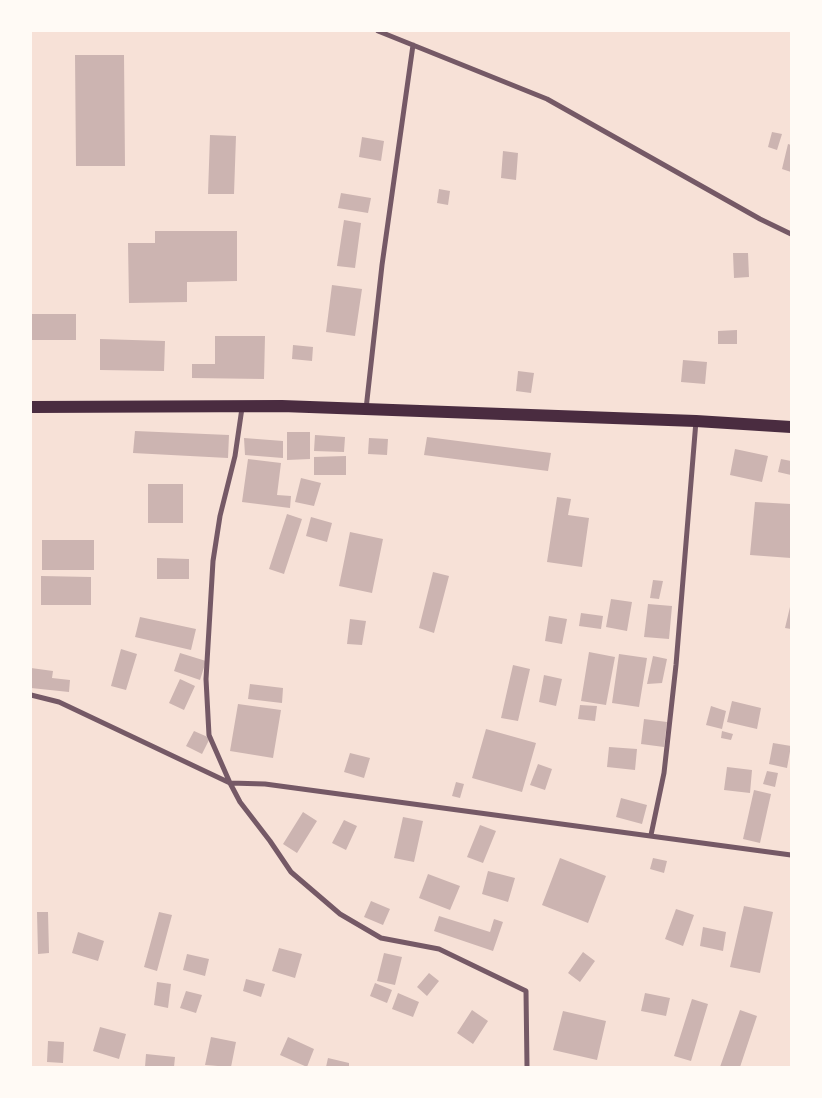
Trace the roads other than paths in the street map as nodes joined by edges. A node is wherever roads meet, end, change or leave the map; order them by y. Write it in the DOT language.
graph roads {
  1 [pos="378,31"];
  2 [pos="413,45"];
  3 [pos="791,234"];
  4 [pos="242,406"];
  5 [pos="31,407"];
  6 [pos="366,409"];
  7 [pos="696,421"];
  8 [pos="791,427"];
  9 [pos="31,695"];
  10 [pos="230,783"];
  11 [pos="652,835"];
  12 [pos="791,854"];
  13 [pos="527,1067"];
  1 -- 2 [label="street"];
  2 -- 3 [label="street"];
  2 -- 6 [label="street"];
  4 -- 5 [label="main road"];
  4 -- 6 [label="main road"];
  4 -- 10 [label="street"];
  6 -- 7 [label="main road"];
  7 -- 8 [label="main road"];
  7 -- 11 [label="street"];
  9 -- 10 [label="street"];
  10 -- 11 [label="street"];
  10 -- 13 [label="street"];
  11 -- 12 [label="street"];
}
